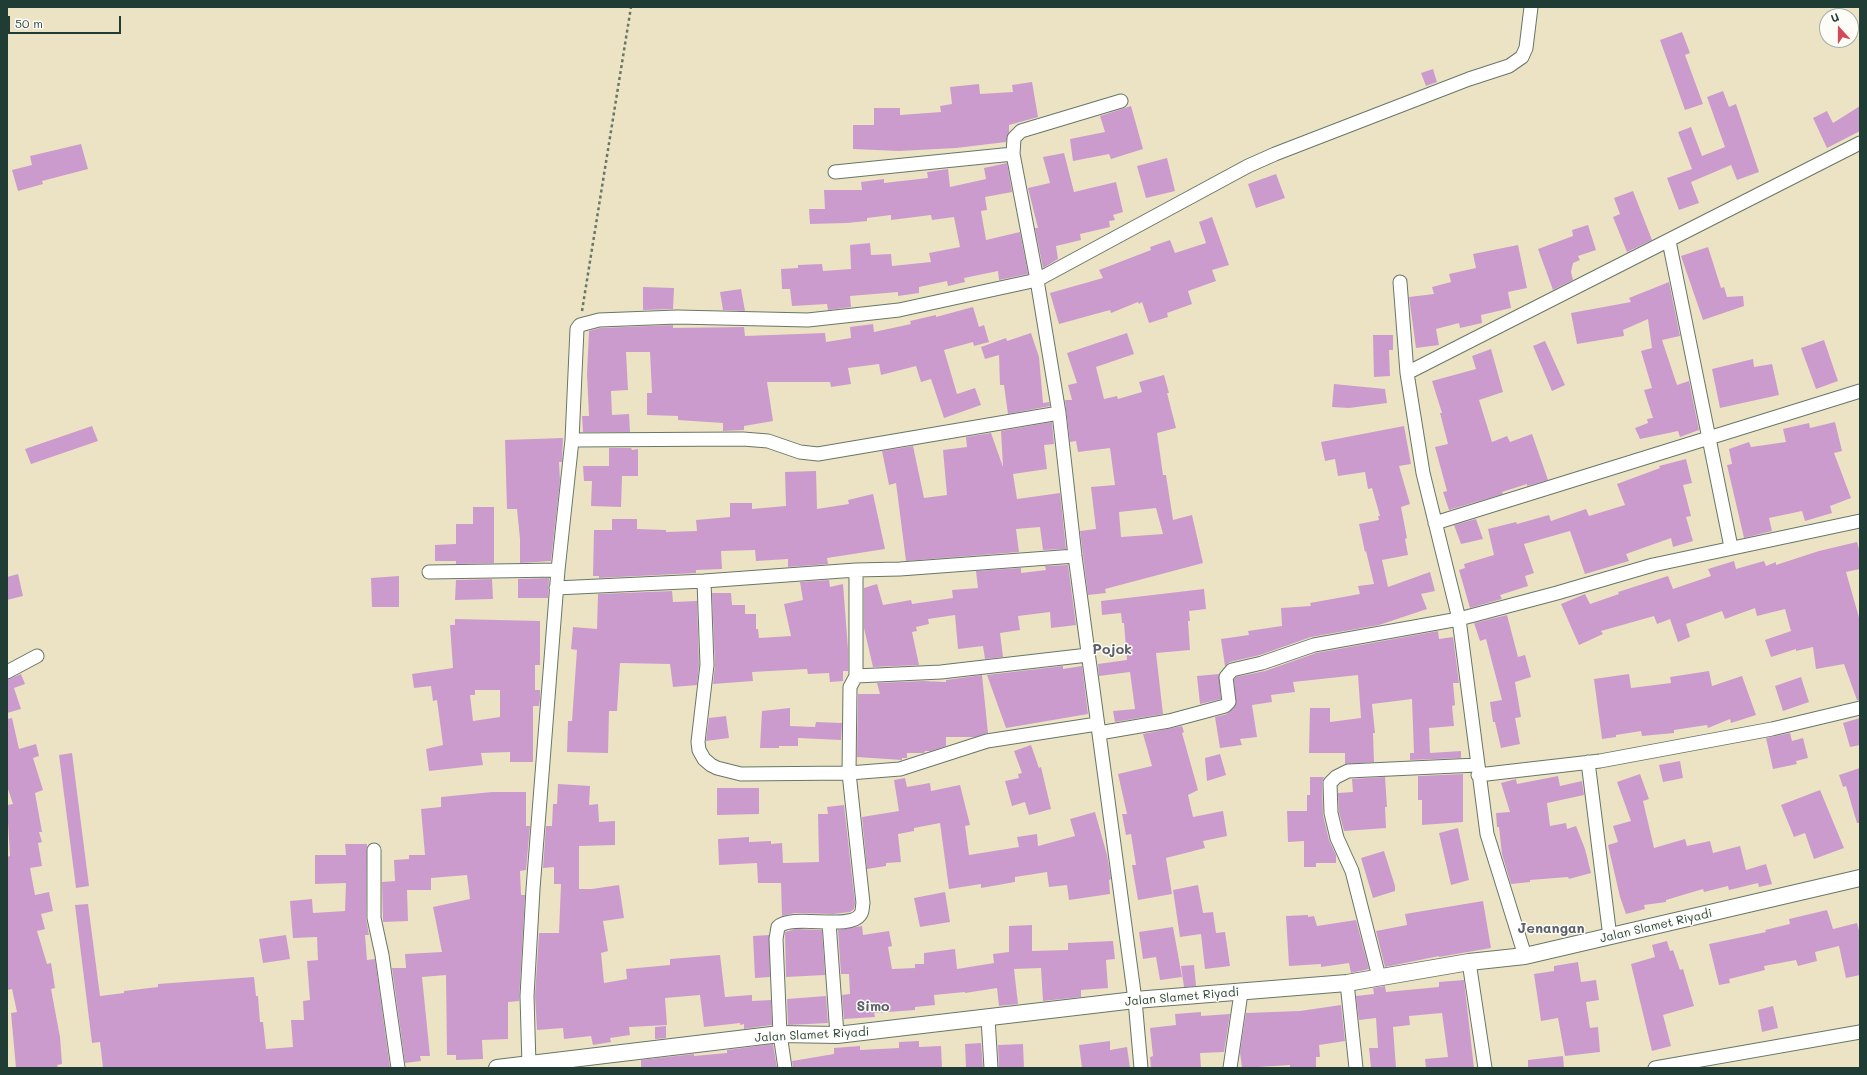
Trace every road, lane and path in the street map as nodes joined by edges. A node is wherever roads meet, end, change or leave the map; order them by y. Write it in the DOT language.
graph roads {
  1 [pos="631,7"];
  2 [pos="1531,7"];
  3 [pos="1121,101"];
  4 [pos="1860,143"];
  5 [pos="1013,154"];
  6 [pos="835,172"];
  7 [pos="1669,241"];
  8 [pos="1037,280"];
  9 [pos="1400,282"];
  10 [pos="580,325"];
  11 [pos="1407,373"];
  12 [pos="1860,391"];
  13 [pos="1059,413"];
  14 [pos="1708,438"];
  15 [pos="572,440"];
  16 [pos="1860,521"];
  17 [pos="1435,523"];
  18 [pos="1731,547"];
  19 [pos="1075,556"];
  20 [pos="558,570"];
  21 [pos="856,570"];
  22 [pos="429,572"];
  23 [pos="704,581"];
  24 [pos="556,588"];
  25 [pos="1459,619"];
  26 [pos="1088,655"];
  27 [pos="38,656"];
  28 [pos="7,672"];
  29 [pos="856,676"];
  30 [pos="1860,708"];
  31 [pos="1098,728"];
  32 [pos="1588,762"];
  33 [pos="1477,770"];
  34 [pos="849,773"];
  35 [pos="374,850"];
  36 [pos="1860,878"];
  37 [pos="829,922"];
  38 [pos="1610,937"];
  39 [pos="1525,956"];
  40 [pos="1469,962"];
  41 [pos="1379,977"];
  42 [pos="1347,983"];
  43 [pos="1241,993"];
  44 [pos="1135,1000"];
  45 [pos="988,1018"];
  46 [pos="1860,1032"];
  47 [pos="780,1034"];
  48 [pos="837,1035"];
  49 [pos="529,1065"];
  50 [pos="398,1068"];
  51 [pos="496,1068"];
  52 [pos="785,1068"];
  53 [pos="991,1068"];
  54 [pos="1141,1068"];
  55 [pos="1230,1068"];
  56 [pos="1356,1068"];
  57 [pos="1485,1068"];
  58 [pos="1655,1068"];
  1 -- 10 [label="path"];
  2 -- 8 [label="street"];
  3 -- 5 [label="street"];
  4 -- 7 [label="street"];
  5 -- 6 [label="street"];
  5 -- 8 [label="street"];
  7 -- 11 [label="street"];
  7 -- 14 [label="street"];
  8 -- 10 [label="street"];
  8 -- 13 [label="street"];
  9 -- 11 [label="street"];
  10 -- 15 [label="street"];
  11 -- 17 [label="street"];
  12 -- 14 [label="street"];
  13 -- 15 [label="street"];
  13 -- 19 [label="street"];
  14 -- 17 [label="street"];
  14 -- 18 [label="street"];
  15 -- 20 [label="street"];
  16 -- 18 [label="street"];
  17 -- 25 [label="street"];
  18 -- 25 [label="street"];
  19 -- 21 [label="street"];
  19 -- 26 [label="street"];
  20 -- 22 [label="street"];
  20 -- 24 [label="street"];
  21 -- 23 [label="street"];
  21 -- 29 [label="street"];
  23 -- 24 [label="street"];
  23 -- 34 [label="street"];
  24 -- 49 [label="street"];
  25 -- 31 [label="street"];
  25 -- 33 [label="street"];
  26 -- 29 [label="street"];
  26 -- 31 [label="street"];
  27 -- 28 [label="street"];
  29 -- 34 [label="street"];
  30 -- 32 [label="street"];
  31 -- 34 [label="street"];
  31 -- 44 [label="street"];
  32 -- 33 [label="street"];
  32 -- 38 [label="street"];
  33 -- 39 [label="street"];
  33 -- 41 [label="street"];
  34 -- 37 [label="street"];
  35 -- 50 [label="street"];
  36 -- 38 [label="street, Jalan Slamet Riyadi"];
  37 -- 47 [label="street"];
  37 -- 48 [label="street"];
  38 -- 39 [label="street, Jalan Slamet Riyadi"];
  39 -- 40 [label="street, Jalan Slamet Riyadi"];
  40 -- 41 [label="street, Jalan Slamet Riyadi"];
  40 -- 57 [label="street"];
  41 -- 42 [label="street, Jalan Slamet Riyadi"];
  42 -- 43 [label="street, Jalan Slamet Riyadi"];
  42 -- 56 [label="street"];
  43 -- 44 [label="street, Jalan Slamet Riyadi"];
  43 -- 55 [label="street"];
  44 -- 45 [label="street, Jalan Slamet Riyadi"];
  44 -- 54 [label="street"];
  45 -- 48 [label="street, Jalan Slamet Riyadi"];
  45 -- 53 [label="street"];
  46 -- 58 [label="street"];
  47 -- 48 [label="street, Jalan Slamet Riyadi"];
  47 -- 49 [label="street, Jalan Slamet Riyadi"];
  47 -- 52 [label="street"];
  49 -- 51 [label="street, Jalan Slamet Riyadi"];
}
